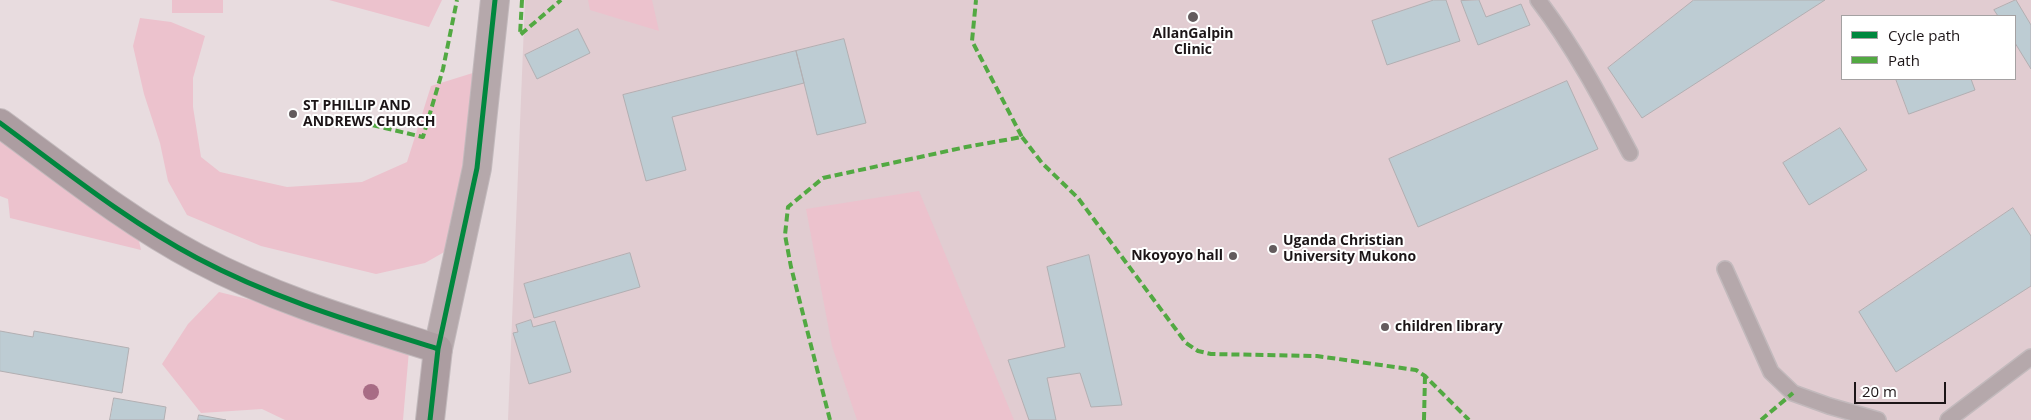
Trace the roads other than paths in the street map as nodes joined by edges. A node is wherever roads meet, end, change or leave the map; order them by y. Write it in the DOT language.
graph roads {
  1 [pos="495,0"];
  2 [pos="1538,0"];
  3 [pos="0,123"];
  4 [pos="1630,152"];
  5 [pos="1725,269"];
  6 [pos="438,350"];
  7 [pos="2031,357"];
  8 [pos="430,420"];
  9 [pos="1878,420"];
  10 [pos="1948,420"];
  1 -- 6 [label="street"];
  2 -- 4 [label="lane"];
  3 -- 6 [label="street"];
  5 -- 9 [label="lane"];
  6 -- 8 [label="street"];
  7 -- 10 [label="lane"];
}
